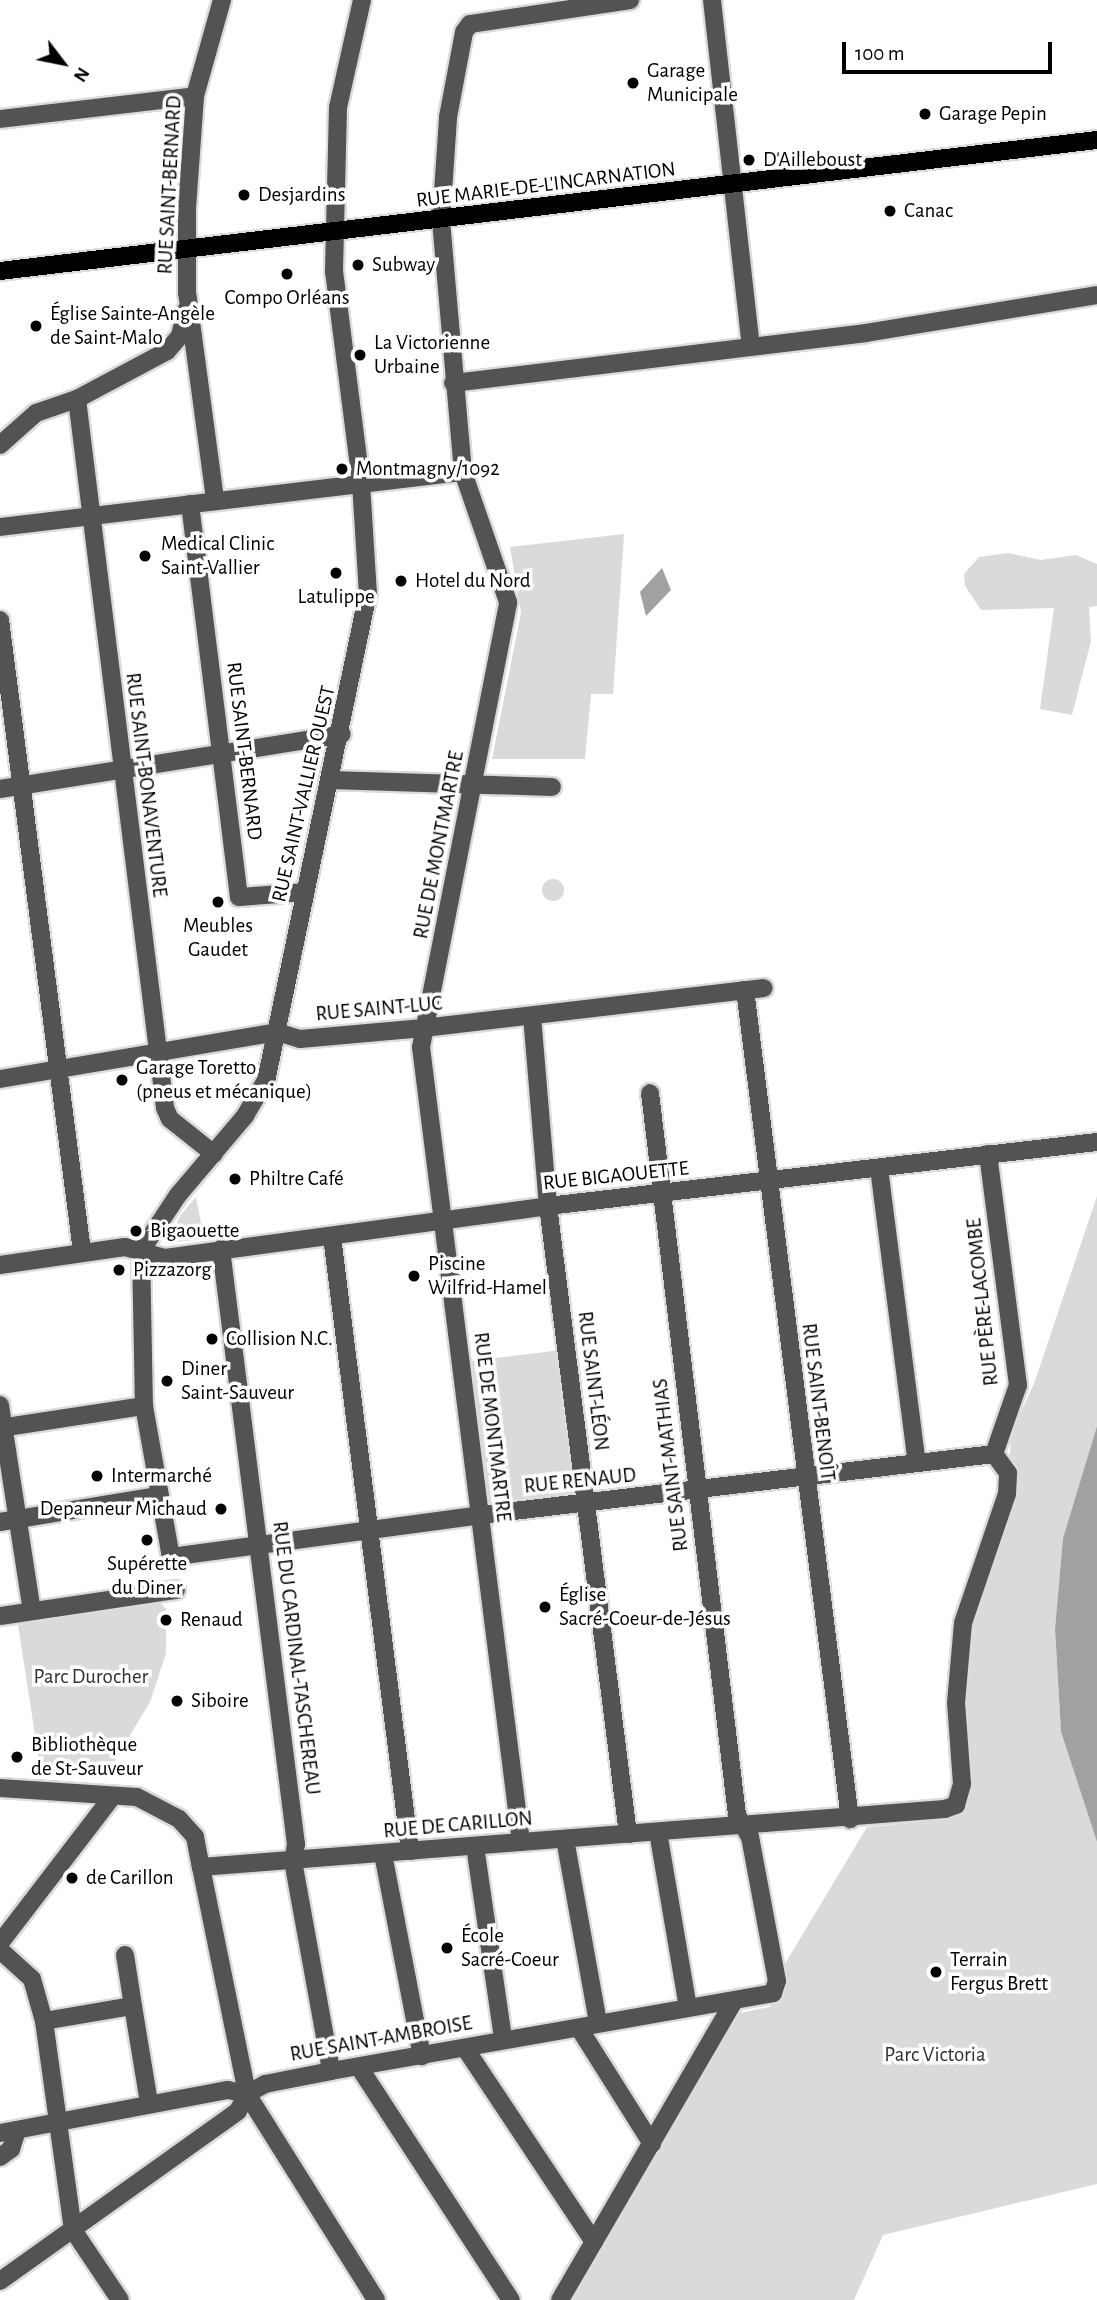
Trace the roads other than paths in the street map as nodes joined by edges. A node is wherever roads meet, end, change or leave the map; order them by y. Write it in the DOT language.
graph roads {
  1 [pos="222,0"];
  2 [pos="362,0"];
  3 [pos="630,0"];
  4 [pos="712,0"];
  5 [pos="195,96"];
  6 [pos="0,119"];
  7 [pos="1097,140"];
  8 [pos="732,186"];
  9 [pos="441,221"];
  10 [pos="334,232"];
  11 [pos="189,251"];
  12 [pos="0,271"];
  13 [pos="187,293"];
  14 [pos="1097,296"];
  15 [pos="751,346"];
  16 [pos="453,383"];
  17 [pos="77,399"];
  18 [pos="0,445"];
  19 [pos="463,472"];
  20 [pos="361,483"];
  21 [pos="215,499"];
  22 [pos="190,504"];
  23 [pos="91,516"];
  24 [pos="0,527"];
  25 [pos="0,621"];
  26 [pos="342,734"];
  27 [pos="221,753"];
  28 [pos="121,769"];
  29 [pos="330,780"];
  30 [pos="472,784"];
  31 [pos="20,786"];
  32 [pos="552,787"];
  33 [pos="0,789"];
  34 [pos="306,892"];
  35 [pos="765,988"];
  36 [pos="745,990"];
  37 [pos="532,1016"];
  38 [pos="424,1028"];
  39 [pos="277,1032"];
  40 [pos="157,1051"];
  41 [pos="59,1069"];
  42 [pos="0,1079"];
  43 [pos="650,1093"];
  44 [pos="1097,1142"];
  45 [pos="214,1154"];
  46 [pos="988,1154"];
  47 [pos="879,1168"];
  48 [pos="768,1183"];
  49 [pos="664,1193"];
  50 [pos="548,1206"];
  51 [pos="442,1220"];
  52 [pos="332,1237"];
  53 [pos="221,1249"];
  54 [pos="82,1251"];
  55 [pos="141,1251"];
  56 [pos="0,1265"];
  57 [pos="0,1405"];
  58 [pos="144,1406"];
  59 [pos="2,1428"];
  60 [pos="994,1454"];
  61 [pos="917,1463"];
  62 [pos="804,1479"];
  63 [pos="696,1491"];
  64 [pos="157,1496"];
  65 [pos="586,1503"];
  66 [pos="480,1515"];
  67 [pos="9,1521"];
  68 [pos="369,1533"];
  69 [pos="259,1546"];
  70 [pos="176,1590"];
  71 [pos="32,1611"];
  72 [pos="0,1616"];
  73 [pos="0,1788"];
  74 [pos="113,1796"];
  75 [pos="850,1819"];
  76 [pos="745,1825"];
  77 [pos="658,1832"];
  78 [pos="628,1834"];
  79 [pos="565,1839"];
  80 [pos="521,1842"];
  81 [pos="475,1846"];
  82 [pos="410,1851"];
  83 [pos="383,1854"];
  84 [pos="293,1861"];
  85 [pos="201,1867"];
  86 [pos="0,1943"];
  87 [pos="0,1950"];
  88 [pos="125,1955"];
  89 [pos="773,1993"];
  90 [pos="734,2001"];
  91 [pos="133,2006"];
  92 [pos="688,2007"];
  93 [pos="44,2021"];
  94 [pos="598,2023"];
  95 [pos="579,2028"];
  96 [pos="503,2039"];
  97 [pos="466,2048"];
  98 [pos="422,2056"];
  99 [pos="359,2067"];
  100 [pos="331,2071"];
  101 [pos="247,2094"];
  102 [pos="149,2103"];
  103 [pos="61,2121"];
  104 [pos="8,2131"];
  105 [pos="652,2144"];
  106 [pos="0,2157"];
  107 [pos="72,2230"];
  108 [pos="594,2242"];
  109 [pos="0,2281"];
  110 [pos="120,2300"];
  111 [pos="376,2300"];
  112 [pos="510,2300"];
  113 [pos="560,2300"];
  1 -- 5 [label="street, RUE SAINT-BERNARD"];
  2 -- 10 [label="street, RUE SAINT-VALLIER OUEST"];
  3 -- 9 [label="street, RUE DE MONTMARTRE"];
  4 -- 8 [label="street"];
  5 -- 6 [label="street"];
  5 -- 11 [label="street, RUE SAINT-BERNARD"];
  7 -- 8 [label="main road, RUE MARIE-DE-L'INCARNATION"];
  8 -- 9 [label="main road, RUE MARIE-DE-L'INCARNATION"];
  8 -- 15 [label="street"];
  9 -- 10 [label="main road, RUE MARIE-DE-L'INCARNATION"];
  9 -- 16 [label="street, RUE DE MONTMARTRE"];
  10 -- 11 [label="main road, RUE MARIE-DE-L'INCARNATION"];
  10 -- 20 [label="street, RUE SAINT-VALLIER OUEST"];
  11 -- 12 [label="main road, RUE MARIE-DE-L'INCARNATION"];
  11 -- 13 [label="street, RUE SAINT-BERNARD"];
  13 -- 17 [label="street"];
  13 -- 21 [label="street, RUE SAINT-BERNARD"];
  14 -- 15 [label="street"];
  15 -- 16 [label="street"];
  16 -- 19 [label="street, RUE DE MONTMARTRE"];
  17 -- 18 [label="street"];
  17 -- 23 [label="street, RUE SAINT-BONAVENTURE"];
  19 -- 20 [label="street"];
  19 -- 30 [label="street, RUE DE MONTMARTRE"];
  20 -- 21 [label="street"];
  20 -- 26 [label="street, RUE SAINT-VALLIER OUEST"];
  21 -- 22 [label="street"];
  22 -- 23 [label="street"];
  22 -- 27 [label="street, RUE SAINT-BERNARD"];
  23 -- 24 [label="street"];
  23 -- 28 [label="street, RUE SAINT-BONAVENTURE"];
  25 -- 31 [label="street"];
  26 -- 27 [label="street"];
  26 -- 29 [label="street, RUE SAINT-VALLIER OUEST"];
  27 -- 28 [label="street"];
  27 -- 34 [label="street, RUE SAINT-BERNARD"];
  28 -- 31 [label="street"];
  28 -- 40 [label="street, RUE SAINT-BONAVENTURE"];
  29 -- 30 [label="street"];
  29 -- 34 [label="street, RUE SAINT-VALLIER OUEST"];
  30 -- 32 [label="street"];
  30 -- 38 [label="street, RUE DE MONTMARTRE"];
  31 -- 33 [label="street"];
  31 -- 41 [label="street"];
  34 -- 39 [label="street, RUE SAINT-VALLIER OUEST"];
  35 -- 36 [label="street, RUE SAINT-LUC"];
  36 -- 37 [label="street, RUE SAINT-LUC"];
  36 -- 48 [label="street, RUE SAINT-BENOÎT"];
  37 -- 38 [label="street, RUE SAINT-LUC"];
  37 -- 50 [label="street, RUE SAINT-LÉON"];
  38 -- 39 [label="street, RUE SAINT-LUC"];
  38 -- 51 [label="street, RUE DE MONTMARTRE"];
  39 -- 40 [label="street, RUE SAINT-LUC"];
  39 -- 45 [label="street, RUE SAINT-VALLIER OUEST"];
  40 -- 41 [label="street, RUE SAINT-LUC"];
  40 -- 45 [label="street, RUE SAINT-BONAVENTURE"];
  41 -- 42 [label="street, RUE SAINT-LUC"];
  41 -- 54 [label="street"];
  43 -- 49 [label="street, RUE SAINT-MATHIAS"];
  44 -- 46 [label="street, RUE BIGAOUETTE"];
  45 -- 55 [label="street, RUE SAINT-VALLIER OUEST"];
  46 -- 47 [label="street, RUE BIGAOUETTE"];
  46 -- 60 [label="street, RUE PÈRE-LACOMBE"];
  47 -- 48 [label="street, RUE BIGAOUETTE"];
  47 -- 61 [label="street"];
  48 -- 49 [label="street, RUE BIGAOUETTE"];
  48 -- 62 [label="street, RUE SAINT-BENOÎT"];
  49 -- 50 [label="street, RUE BIGAOUETTE"];
  49 -- 63 [label="street, RUE SAINT-MATHIAS"];
  50 -- 51 [label="street, RUE BIGAOUETTE"];
  50 -- 65 [label="street, RUE SAINT-LÉON"];
  51 -- 52 [label="street, RUE BIGAOUETTE"];
  51 -- 66 [label="street, RUE DE MONTMARTRE"];
  52 -- 53 [label="street, RUE BIGAOUETTE"];
  52 -- 68 [label="street"];
  53 -- 55 [label="street, RUE BIGAOUETTE"];
  53 -- 69 [label="street, RUE DU CARDINAL-TASCHEREAU"];
  54 -- 55 [label="street, RUE BIGAOUETTE"];
  54 -- 56 [label="street, RUE BIGAOUETTE"];
  55 -- 58 [label="street"];
  57 -- 59 [label="street"];
  58 -- 59 [label="street"];
  58 -- 64 [label="street"];
  59 -- 67 [label="street"];
  60 -- 61 [label="street, RUE RENAUD"];
  60 -- 75 [label="street, RUE DE CARILLON"];
  61 -- 62 [label="street, RUE RENAUD"];
  62 -- 63 [label="street, RUE RENAUD"];
  62 -- 75 [label="street, RUE SAINT-BENOÎT"];
  63 -- 65 [label="street, RUE RENAUD"];
  63 -- 76 [label="street, RUE SAINT-MATHIAS"];
  64 -- 67 [label="street"];
  64 -- 69 [label="street, RUE RENAUD"];
  65 -- 66 [label="street, RUE RENAUD"];
  65 -- 78 [label="street, RUE SAINT-LÉON"];
  66 -- 68 [label="street, RUE RENAUD"];
  66 -- 80 [label="street, RUE DE MONTMARTRE"];
  67 -- 71 [label="street"];
  68 -- 69 [label="street, RUE RENAUD"];
  68 -- 82 [label="street"];
  69 -- 84 [label="street, RUE DU CARDINAL-TASCHEREAU"];
  70 -- 71 [label="street"];
  71 -- 72 [label="street"];
  73 -- 74 [label="street"];
  74 -- 85 [label="street"];
  74 -- 86 [label="street"];
  75 -- 76 [label="street, RUE DE CARILLON"];
  76 -- 77 [label="street, RUE DE CARILLON"];
  76 -- 89 [label="street, RUE SAINT-MATHIAS"];
  77 -- 78 [label="street, RUE DE CARILLON"];
  77 -- 92 [label="street"];
  78 -- 79 [label="street, RUE DE CARILLON"];
  79 -- 80 [label="street, RUE DE CARILLON"];
  79 -- 94 [label="street"];
  80 -- 81 [label="street, RUE DE CARILLON"];
  81 -- 82 [label="street, RUE DE CARILLON"];
  81 -- 96 [label="street"];
  82 -- 83 [label="street, RUE DE CARILLON"];
  83 -- 84 [label="street, RUE DE CARILLON"];
  83 -- 98 [label="street"];
  84 -- 85 [label="street, RUE DE CARILLON"];
  84 -- 100 [label="street, RUE DU CARDINAL-TASCHEREAU"];
  85 -- 101 [label="street"];
  87 -- 93 [label="street"];
  88 -- 91 [label="street"];
  89 -- 90 [label="street, RUE SAINT-AMBROISE"];
  90 -- 92 [label="street, RUE SAINT-AMBROISE"];
  90 -- 105 [label="street"];
  91 -- 93 [label="street"];
  91 -- 102 [label="street"];
  92 -- 94 [label="street, RUE SAINT-AMBROISE"];
  93 -- 103 [label="street"];
  94 -- 95 [label="street, RUE SAINT-AMBROISE"];
  95 -- 96 [label="street, RUE SAINT-AMBROISE"];
  95 -- 105 [label="street"];
  96 -- 97 [label="street, RUE SAINT-AMBROISE"];
  97 -- 98 [label="street, RUE SAINT-AMBROISE"];
  97 -- 108 [label="street"];
  98 -- 99 [label="street, RUE SAINT-AMBROISE"];
  99 -- 100 [label="street, RUE SAINT-AMBROISE"];
  99 -- 112 [label="street"];
  100 -- 101 [label="street, RUE SAINT-AMBROISE"];
  101 -- 102 [label="street, RUE SAINT-AMBROISE"];
  101 -- 107 [label="street"];
  101 -- 111 [label="street"];
  102 -- 103 [label="street, RUE SAINT-AMBROISE"];
  103 -- 104 [label="street, RUE SAINT-AMBROISE"];
  103 -- 107 [label="street"];
  104 -- 106 [label="street"];
  105 -- 108 [label="street"];
  107 -- 109 [label="street"];
  107 -- 110 [label="street"];
  108 -- 113 [label="street"];
}
